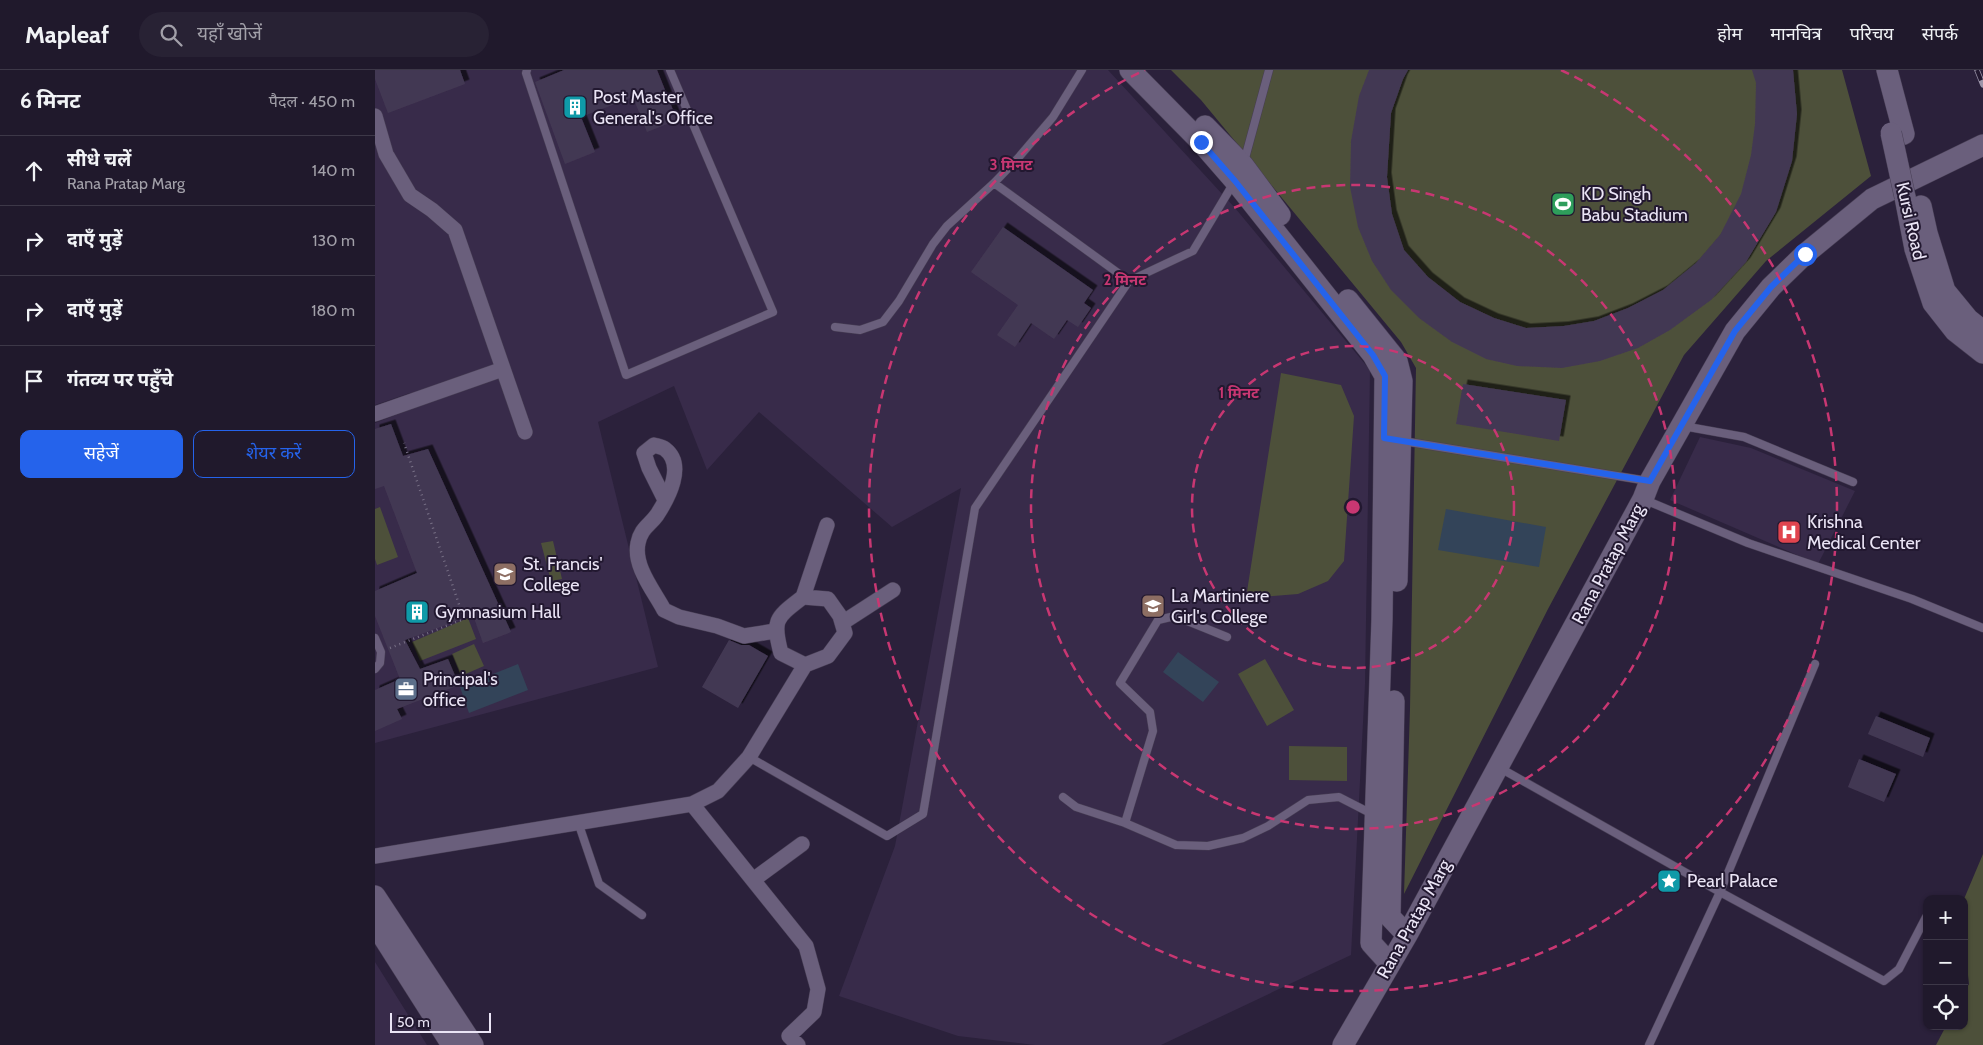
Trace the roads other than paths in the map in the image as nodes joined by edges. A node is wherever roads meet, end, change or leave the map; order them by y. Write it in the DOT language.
graph roads {
  1 [pos="671,70"];
  2 [pos="1081,70"];
  3 [pos="1130,70"];
  4 [pos="1151,70"];
  5 [pos="1269,70"];
  6 [pos="1874,70"];
  7 [pos="1887,70"];
  8 [pos="529,71"];
  9 [pos="375,116"];
  10 [pos="1897,134"];
  11 [pos="1983,145"];
  12 [pos="1239,173"];
  13 [pos="994,183"];
  14 [pos="1912,195"];
  15 [pos="1129,281"];
  16 [pos="835,327"];
  17 [pos="1983,331"];
  18 [pos="1983,353"];
  19 [pos="503,369"];
  20 [pos="375,414"];
  21 [pos="1683,426"];
  22 [pos="525,432"];
  23 [pos="1392,439"];
  24 [pos="1853,482"];
  25 [pos="1647,490"];
  26 [pos="665,500"];
  27 [pos="827,525"];
  28 [pos="893,590"];
  29 [pos="803,597"];
  30 [pos="842,623"];
  31 [pos="1983,628"];
  32 [pos="775,631"];
  33 [pos="375,638"];
  34 [pos="1227,638"];
  35 [pos="1815,664"];
  36 [pos="805,665"];
  37 [pos="375,669"];
  38 [pos="749,757"];
  39 [pos="1498,767"];
  40 [pos="1063,797"];
  41 [pos="692,804"];
  42 [pos="1376,816"];
  43 [pos="578,822"];
  44 [pos="1125,823"];
  45 [pos="801,844"];
  46 [pos="375,856"];
  47 [pos="753,880"];
  48 [pos="1720,892"];
  49 [pos="375,896"];
  50 [pos="641,915"];
  51 [pos="1923,923"];
  52 [pos="375,924"];
  53 [pos="1407,935"];
  54 [pos="1390,964"];
  55 [pos="452,1045"];
  56 [pos="473,1045"];
  57 [pos="798,1045"];
  58 [pos="1343,1045"];
  59 [pos="1649,1045"];
  1 -- 8 [label="lane"];
  2 -- 13 [label="lane"];
  3 -- 12 [label="main road"];
  4 -- 12 [label="main road"];
  5 -- 12 [label="lane"];
  6 -- 10 [label="main road, Kursi Road"];
  7 -- 10 [label="main road, Kursi Road"];
  9 -- 19 [label="street"];
  10 -- 14 [label="main road, Kursi Road, bridge"];
  11 -- 21 [label="main road, Rana Pratap Marg"];
  12 -- 15 [label="lane"];
  12 -- 23 [label="main road"];
  13 -- 15 [label="lane"];
  13 -- 16 [label="lane"];
  14 -- 17 [label="main road, Kursi Road"];
  14 -- 18 [label="main road, Kursi Road"];
  15 -- 38 [label="lane"];
  19 -- 20 [label="street"];
  19 -- 22 [label="street"];
  21 -- 24 [label="lane"];
  21 -- 25 [label="main road, Rana Pratap Marg"];
  23 -- 25 [label="lane"];
  23 -- 42 [label="main road"];
  23 -- 53 [label="main road"];
  25 -- 31 [label="lane"];
  25 -- 39 [label="main road, Rana Pratap Marg"];
  26 -- 32 [label="street"];
  27 -- 29 [label="street"];
  28 -- 30 [label="street"];
  29 -- 30 [label="street"];
  29 -- 32 [label="street"];
  30 -- 36 [label="street"];
  32 -- 36 [label="street"];
  33 -- 37 [label="lane"];
  34 -- 44 [label="lane"];
  35 -- 48 [label="lane"];
  36 -- 38 [label="street"];
  38 -- 41 [label="street"];
  39 -- 48 [label="lane"];
  39 -- 53 [label="main road, Rana Pratap Marg"];
  40 -- 44 [label="lane"];
  41 -- 43 [label="street"];
  41 -- 47 [label="street"];
  42 -- 44 [label="lane"];
  42 -- 54 [label="main road"];
  43 -- 46 [label="street"];
  43 -- 50 [label="lane"];
  45 -- 47 [label="street"];
  47 -- 57 [label="street"];
  48 -- 51 [label="lane"];
  48 -- 59 [label="lane"];
  49 -- 56 [label="main road"];
  52 -- 55 [label="main road"];
  53 -- 54 [label="main road, Rana Pratap Marg"];
  54 -- 58 [label="main road, Rana Pratap Marg"];
}
